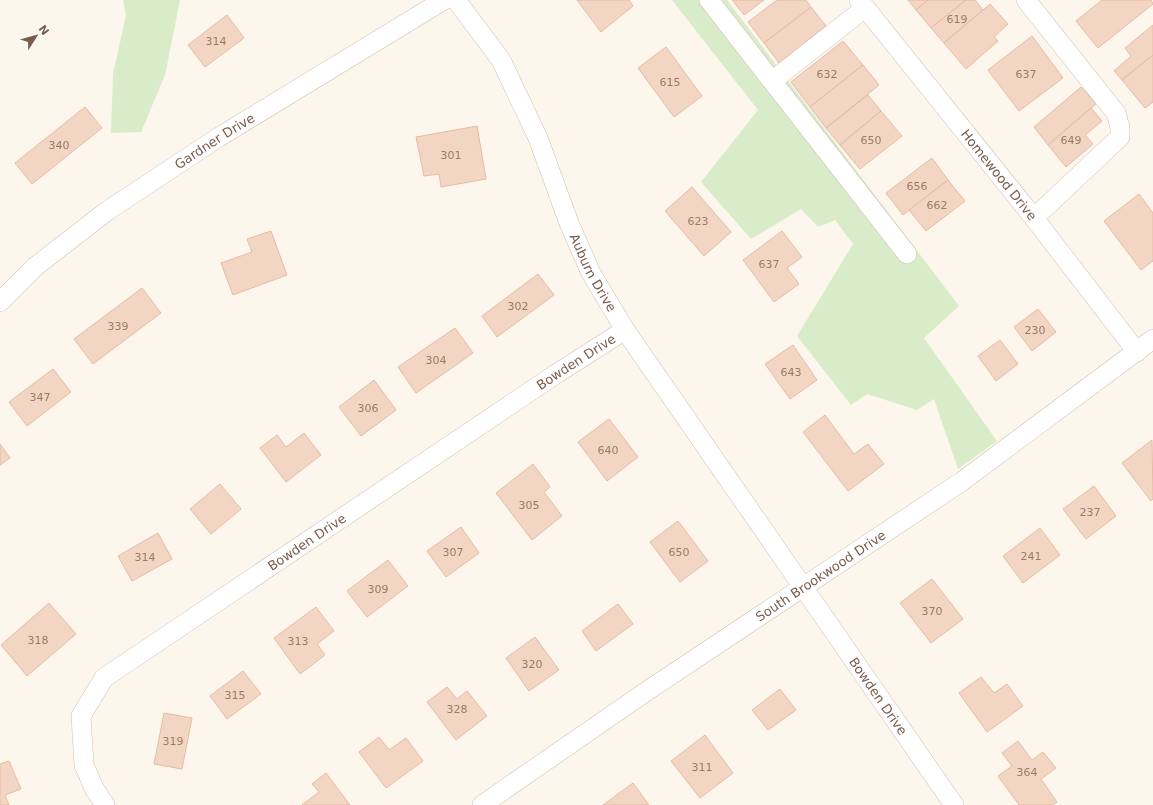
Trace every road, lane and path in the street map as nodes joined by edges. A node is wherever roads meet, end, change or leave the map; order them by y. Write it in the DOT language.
graph roads {
  1 [pos="444,0"];
  2 [pos="456,0"];
  3 [pos="709,0"];
  4 [pos="1026,0"];
  5 [pos="862,4"];
  6 [pos="772,81"];
  7 [pos="1034,218"];
  8 [pos="907,254"];
  9 [pos="0,302"];
  10 [pos="625,330"];
  11 [pos="1153,339"];
  12 [pos="1137,352"];
  13 [pos="802,588"];
  14 [pos="105,805"];
  15 [pos="482,805"];
  16 [pos="954,805"];
  1 -- 9 [label="street, Gardner Drive"];
  2 -- 10 [label="street, Auburn Drive"];
  3 -- 6 [label="street"];
  4 -- 7 [label="street"];
  5 -- 6 [label="street"];
  5 -- 7 [label="street, Homewood Drive"];
  6 -- 8 [label="street"];
  7 -- 12 [label="street, Homewood Drive"];
  10 -- 13 [label="street, Auburn Drive"];
  10 -- 14 [label="street, Bowden Drive"];
  11 -- 12 [label="street, South Brookwood Drive"];
  12 -- 13 [label="street, South Brookwood Drive"];
  13 -- 15 [label="street, South Brookwood Drive"];
  13 -- 16 [label="street, Bowden Drive"];
}
